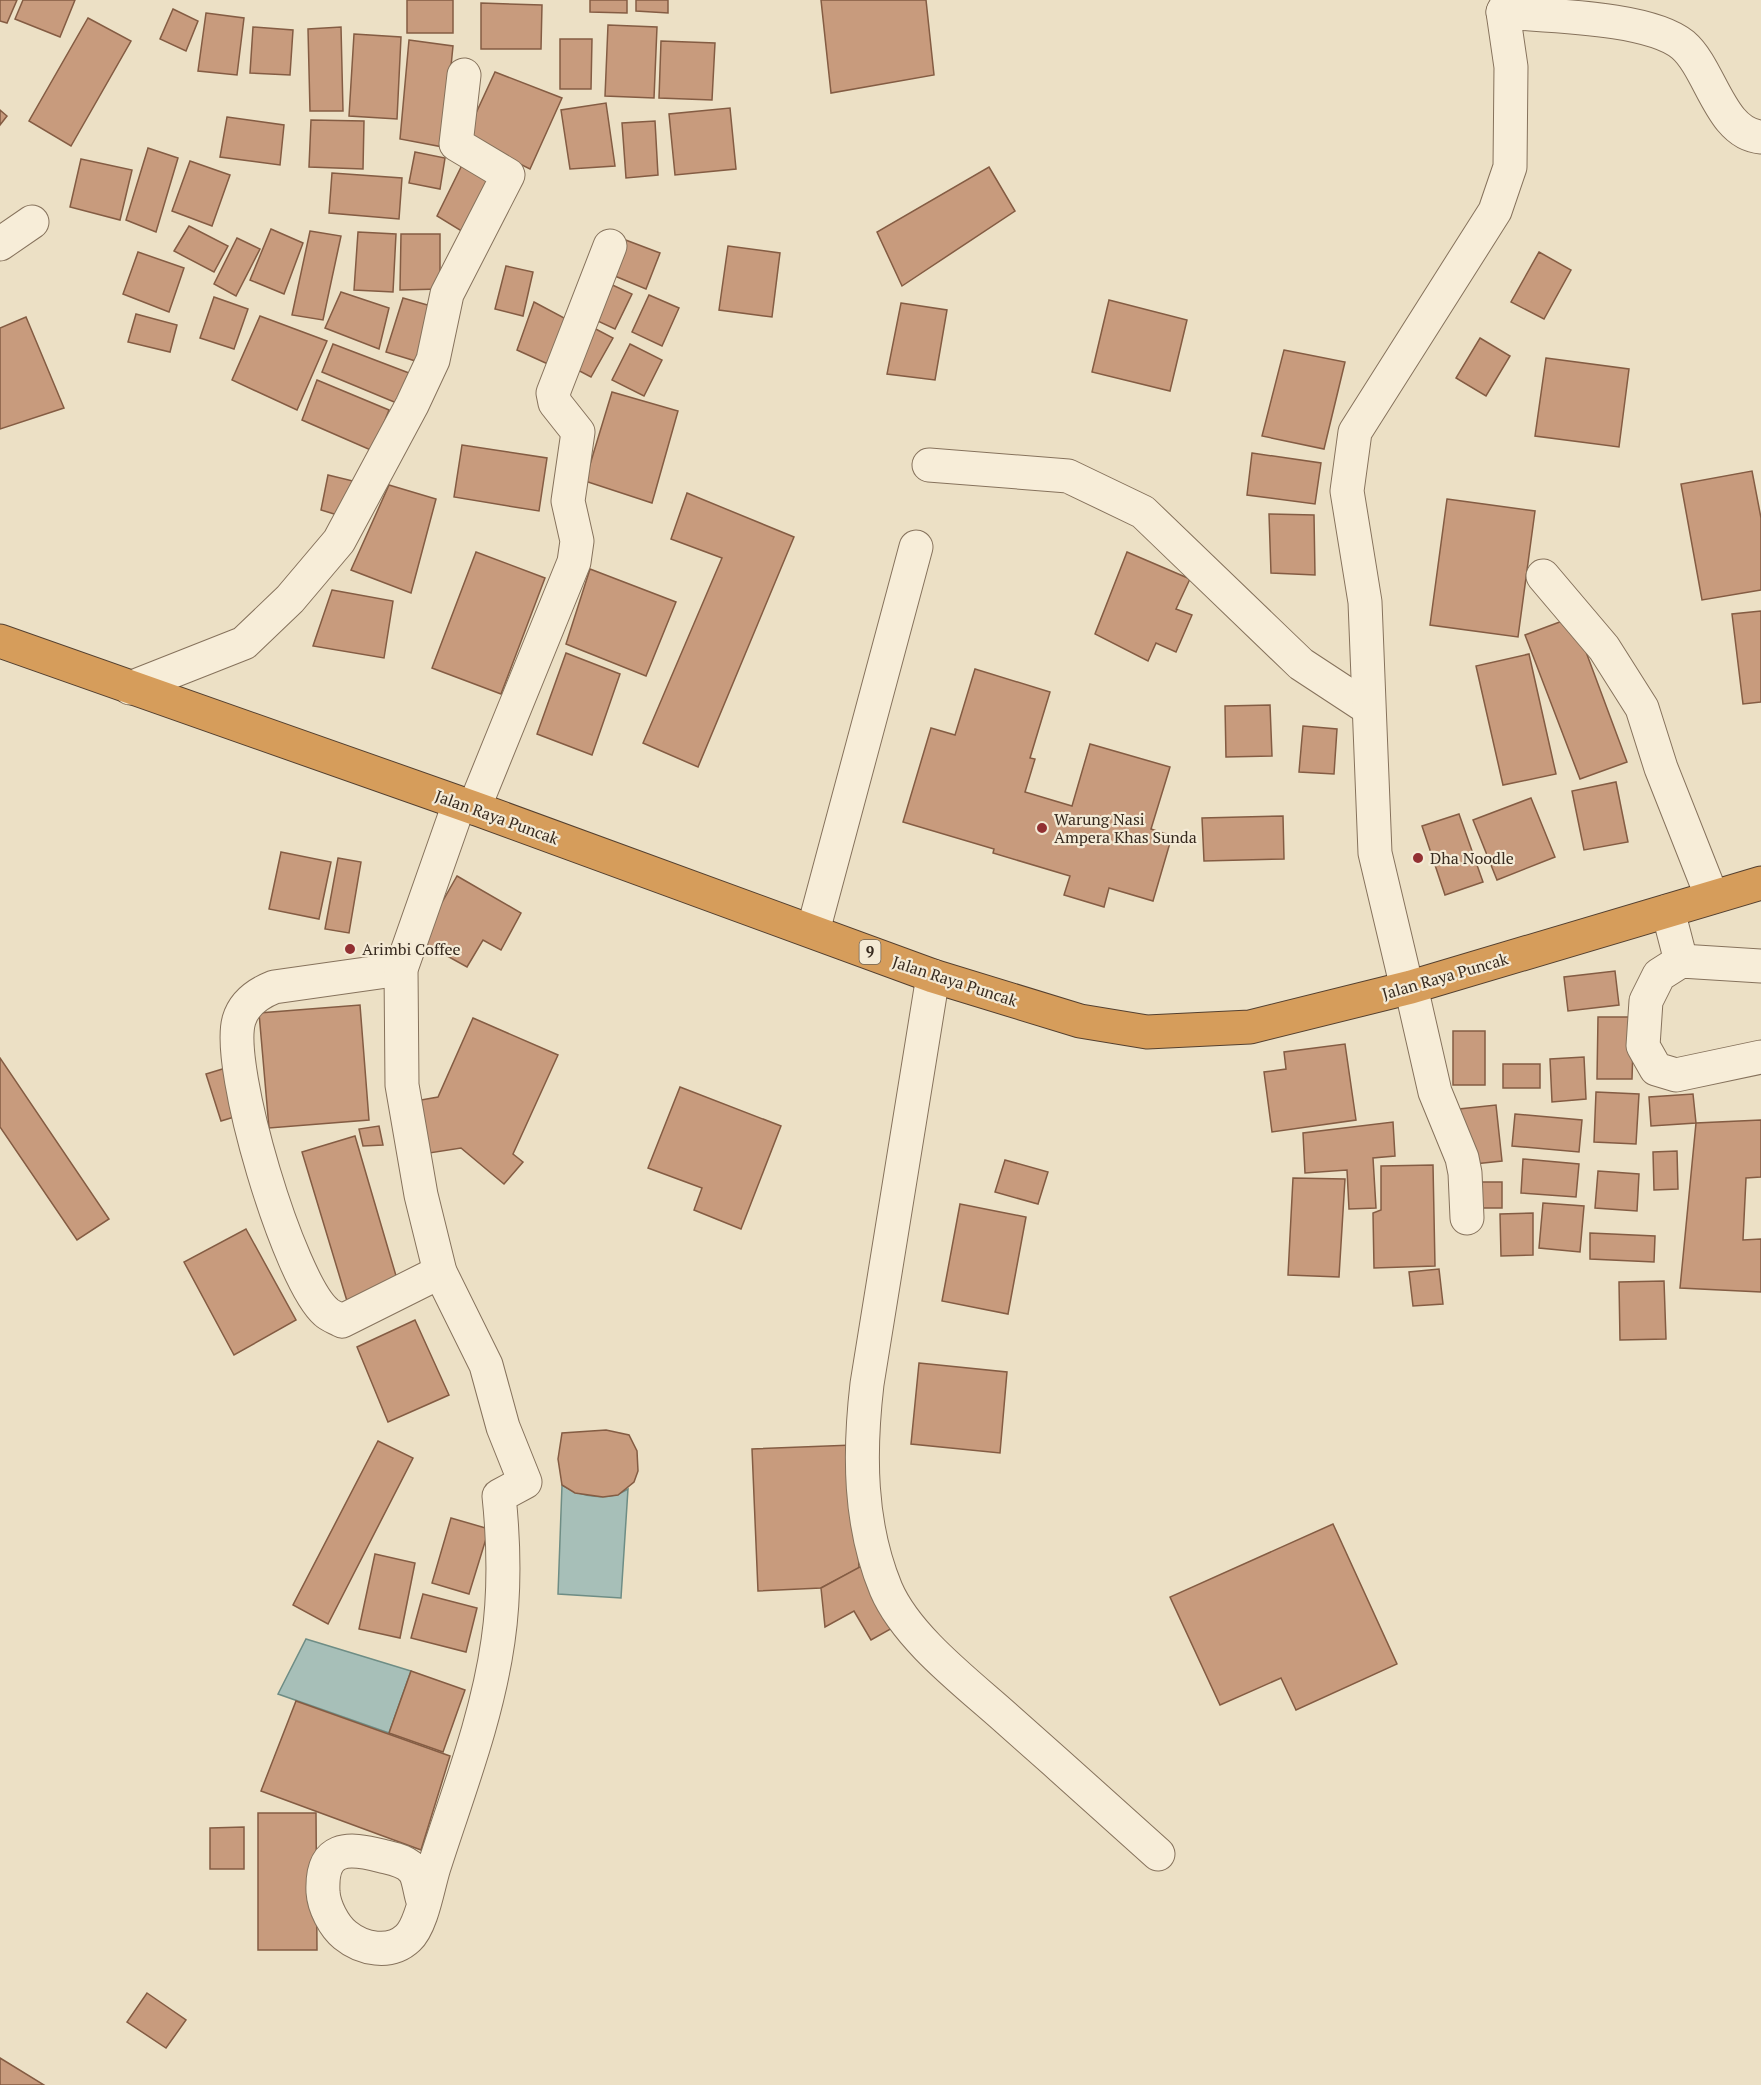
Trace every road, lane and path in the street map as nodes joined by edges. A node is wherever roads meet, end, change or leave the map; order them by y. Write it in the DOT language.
graph roads {
  1 [pos="1506,6"];
  2 [pos="464,75"];
  3 [pos="1761,137"];
  4 [pos="32,222"];
  5 [pos="0,244"];
  6 [pos="610,246"];
  7 [pos="929,465"];
  8 [pos="916,547"];
  9 [pos="1543,576"];
  10 [pos="0,641"];
  11 [pos="130,688"];
  12 [pos="1368,708"];
  13 [pos="467,806"];
  14 [pos="1761,883"];
  15 [pos="1712,897"];
  16 [pos="1668,910"];
  17 [pos="813,931"];
  18 [pos="1681,961"];
  19 [pos="1761,966"];
  20 [pos="401,969"];
  21 [pos="933,976"];
  22 [pos="1409,988"];
  23 [pos="1761,1057"];
  24 [pos="1467,1218"];
  25 [pos="440,1272"];
  26 [pos="1158,1854"];
  27 [pos="423,1901"];
  1 -- 3 [label="street"];
  1 -- 12 [label="street"];
  2 -- 11 [label="street"];
  4 -- 5 [label="street"];
  6 -- 13 [label="street"];
  7 -- 12 [label="street"];
  8 -- 17 [label="street"];
  9 -- 15 [label="street"];
  10 -- 11 [label="highway, Jalan Raya Puncak / 9"];
  11 -- 13 [label="highway, Jalan Raya Puncak / 9"];
  12 -- 22 [label="street"];
  13 -- 17 [label="highway, Jalan Raya Puncak / 9"];
  13 -- 20 [label="street"];
  14 -- 15 [label="highway, Jalan Raya Puncak / 9"];
  15 -- 16 [label="highway, Jalan Raya Puncak / 9"];
  16 -- 18 [label="street"];
  16 -- 22 [label="highway, Jalan Raya Puncak / 9"];
  17 -- 21 [label="highway, Jalan Raya Puncak / 9"];
  18 -- 19 [label="street"];
  18 -- 23 [label="street"];
  20 -- 25 [label="street"];
  20 -- 25 [label="street"];
  21 -- 22 [label="highway, Jalan Raya Puncak / 9"];
  21 -- 26 [label="street"];
  22 -- 24 [label="street"];
  25 -- 27 [label="street"];
}
